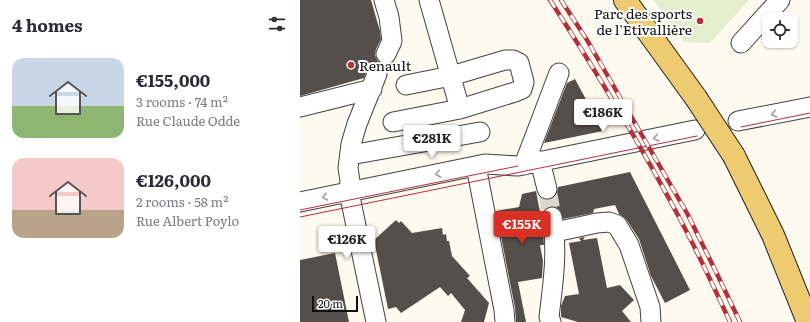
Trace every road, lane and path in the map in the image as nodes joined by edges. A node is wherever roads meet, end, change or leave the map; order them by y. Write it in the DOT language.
graph roads {
  1 [pos="384,0"];
  2 [pos="429,0"];
  3 [pos="625,0"];
  4 [pos="780,0"];
  5 [pos="741,43"];
  6 [pos="386,54"];
  7 [pos="559,73"];
  8 [pos="451,76"];
  9 [pos="406,85"];
  10 [pos="300,107"];
  11 [pos="810,107"];
  12 [pos="460,109"];
  13 [pos="738,121"];
  14 [pos="393,122"];
  15 [pos="694,130"];
  16 [pos="480,132"];
  17 [pos="350,155"];
  18 [pos="528,164"];
  19 [pos="476,166"];
  20 [pos="547,189"];
  21 [pos="349,192"];
  22 [pos="300,202"];
  23 [pos="376,322"];
  24 [pos="505,322"];
  25 [pos="551,322"];
  26 [pos="651,322"];
  27 [pos="808,322"];
  1 -- 6 [label="street"];
  2 -- 8 [label="street"];
  3 -- 27 [label="main road, bridge"];
  4 -- 5 [label="street"];
  7 -- 18 [label="street"];
  8 -- 9 [label="street"];
  8 -- 12 [label="street"];
  8 -- 12 [label="street"];
  10 -- 17 [label="street"];
  11 -- 13 [label="street, one-way"];
  12 -- 14 [label="street"];
  15 -- 18 [label="street, one-way"];
  16 -- 17 [label="street"];
  17 -- 21 [label="street"];
  18 -- 19 [label="street"];
  18 -- 20 [label="street"];
  19 -- 21 [label="street, one-way"];
  19 -- 24 [label="street"];
  21 -- 22 [label="street, one-way"];
  21 -- 23 [label="street"];
  25 -- 26 [label="street"];
}
